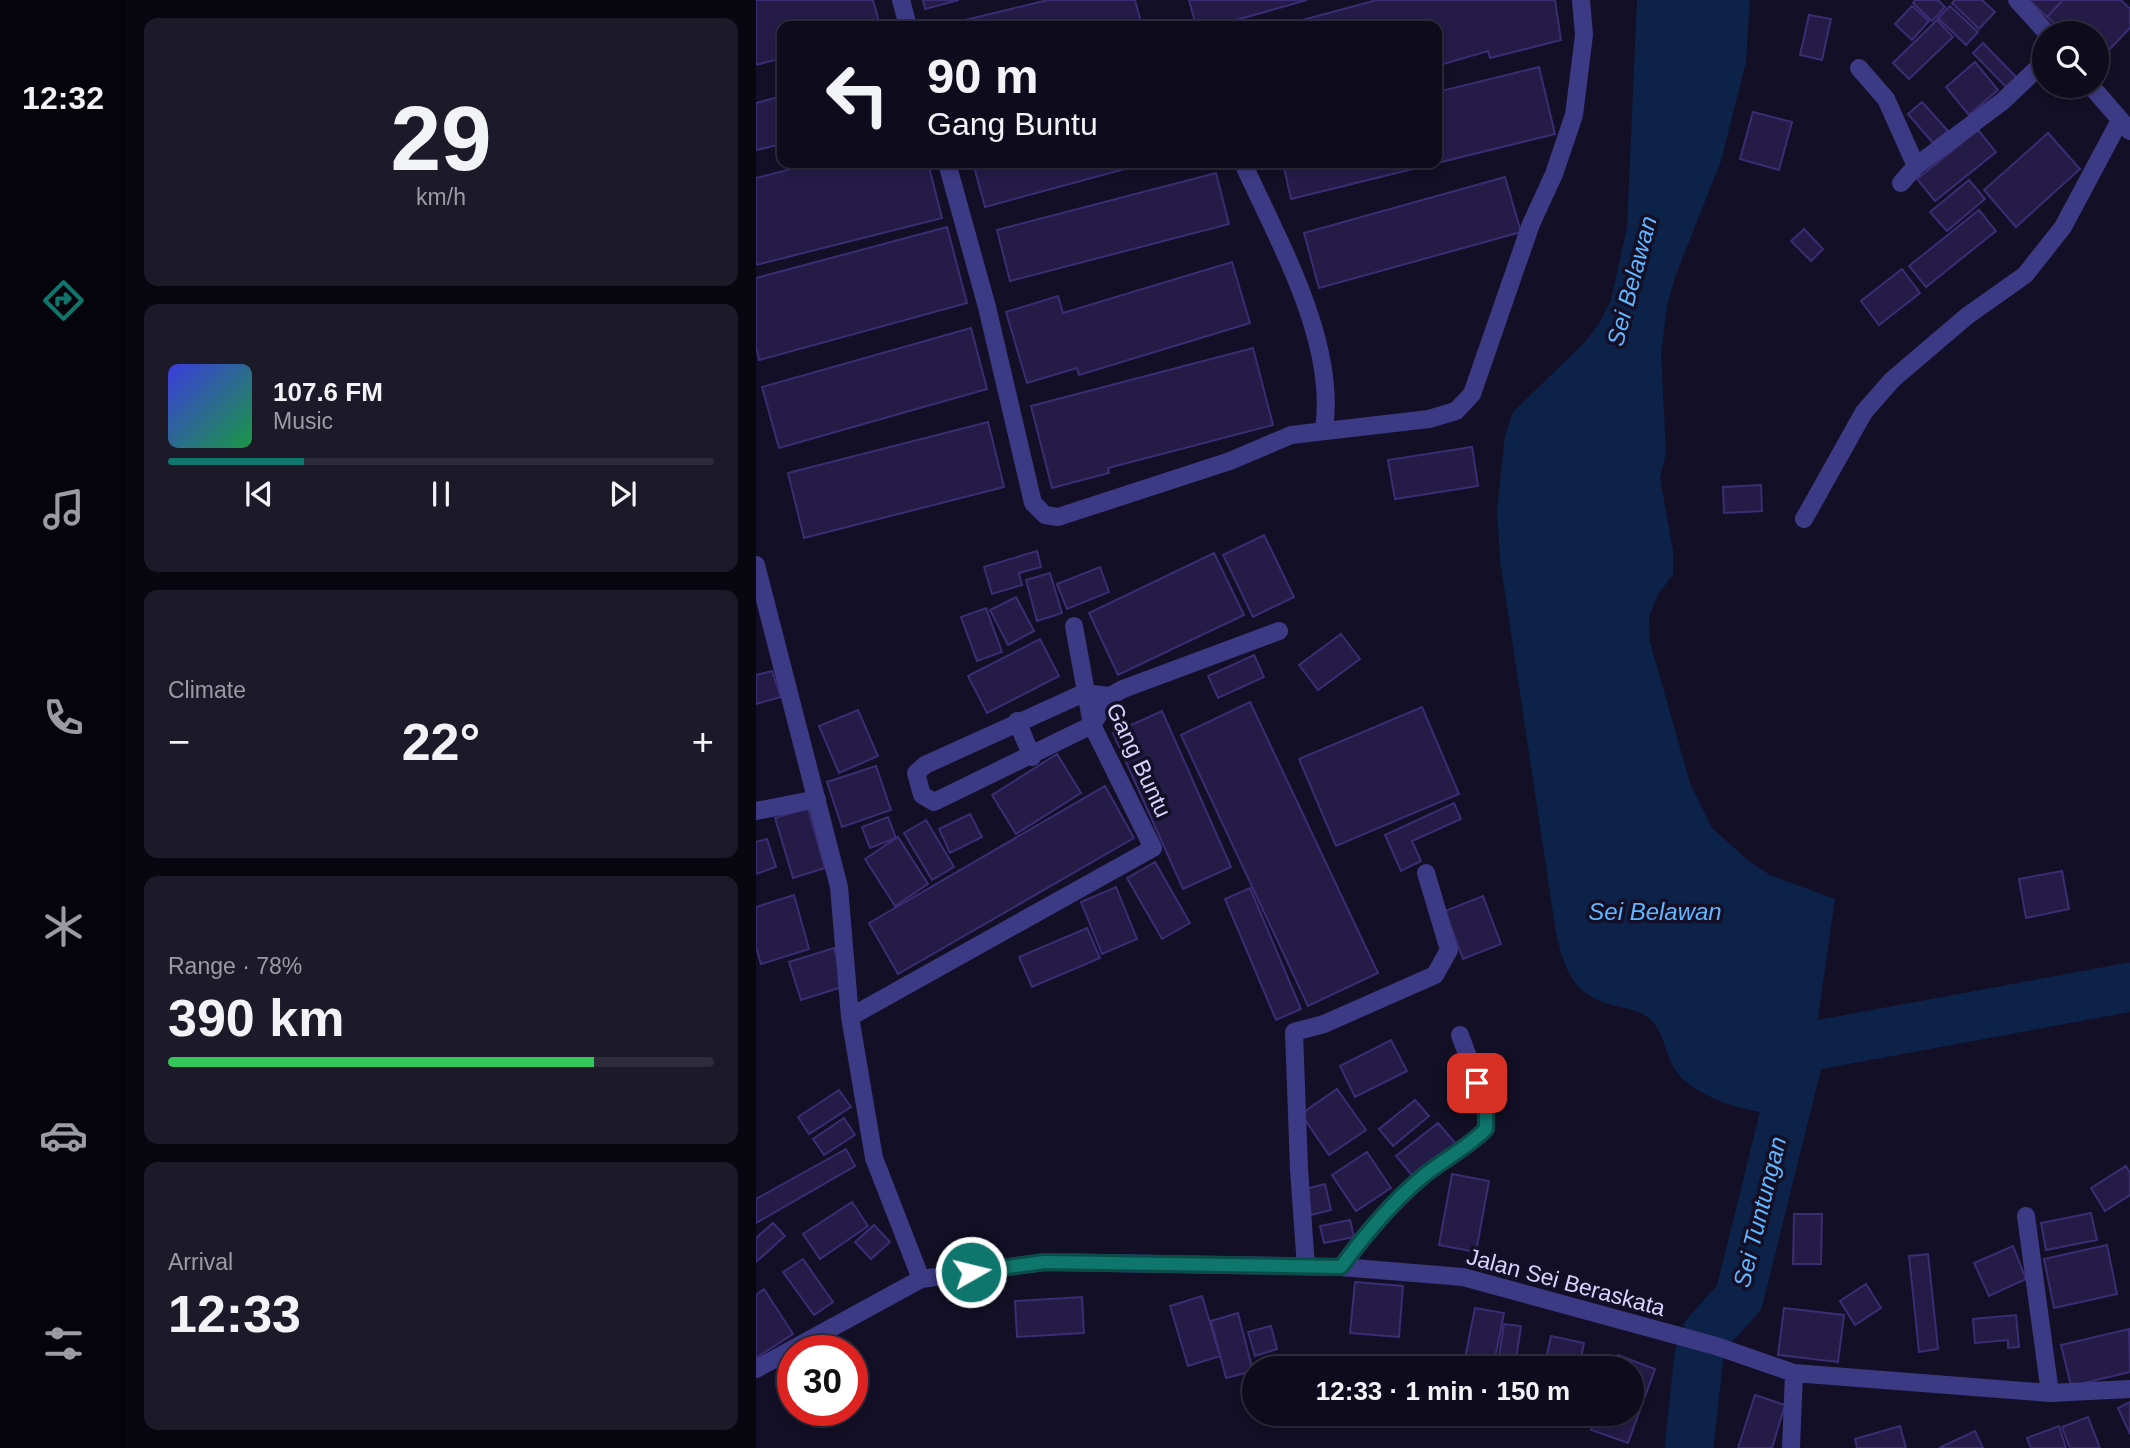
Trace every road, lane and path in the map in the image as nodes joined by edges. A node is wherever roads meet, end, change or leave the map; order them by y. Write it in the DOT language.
graph roads {
  1 [pos="901,0"];
  2 [pos="1581,0"];
  3 [pos="2017,0"];
  4 [pos="907,21"];
  5 [pos="2036,21"];
  6 [pos="1859,68"];
  7 [pos="2032,73"];
  8 [pos="2101,98"];
  9 [pos="2124,126"];
  10 [pos="1916,166"];
  11 [pos="948,168"];
  12 [pos="1245,168"];
  13 [pos="1901,183"];
  14 [pos="1324,429"];
  15 [pos="1804,519"];
  16 [pos="756,565"];
  17 [pos="1074,626"];
  18 [pos="1279,631"];
  19 [pos="1084,693"];
  20 [pos="1110,696"];
  21 [pos="1017,721"];
  22 [pos="1091,725"];
  23 [pos="1032,757"];
  24 [pos="817,799"];
  25 [pos="756,811"];
  26 [pos="1426,873"];
  27 [pos="850,1017"];
  28 [pos="1460,1035"];
  29 [pos="2026,1216"];
  30 [pos="1306,1267"];
  31 [pos="1341,1267"];
  32 [pos="922,1279"];
  33 [pos="756,1369"];
  34 [pos="1794,1373"];
  35 [pos="2130,1389"];
  36 [pos="2050,1393"];
  37 [pos="1791,1448"];
  1 -- 4 [label="street"];
  2 -- 14 [label="street"];
  3 -- 5 [label="street"];
  6 -- 10 [label="street"];
  7 -- 10 [label="street"];
  8 -- 9 [label="street"];
  9 -- 15 [label="street"];
  10 -- 13 [label="street"];
  11 -- 14 [label="street"];
  12 -- 14 [label="street"];
  16 -- 24 [label="street"];
  17 -- 19 [label="street, Gang Buntu"];
  18 -- 20 [label="street"];
  19 -- 20 [label="street"];
  19 -- 21 [label="street"];
  19 -- 22 [label="street, Gang Buntu"];
  20 -- 22 [label="street"];
  21 -- 23 [label="street"];
  21 -- 23 [label="street"];
  22 -- 23 [label="street"];
  22 -- 27 [label="street, Gang Buntu"];
  24 -- 25 [label="street"];
  24 -- 27 [label="street"];
  26 -- 30 [label="street"];
  27 -- 32 [label="street"];
  28 -- 31 [label="street"];
  29 -- 36 [label="street"];
  30 -- 31 [label="street, Jalan Sei Beraskata"];
  30 -- 32 [label="street, Jalan Sei Beraskata"];
  31 -- 34 [label="street, Jalan Sei Beraskata"];
  32 -- 33 [label="street, Jalan Sei Beraskata"];
  34 -- 36 [label="street, Jalan Sei Beraskata"];
  34 -- 37 [label="street"];
  35 -- 36 [label="street, Jalan Sei Beraskata"];
}
